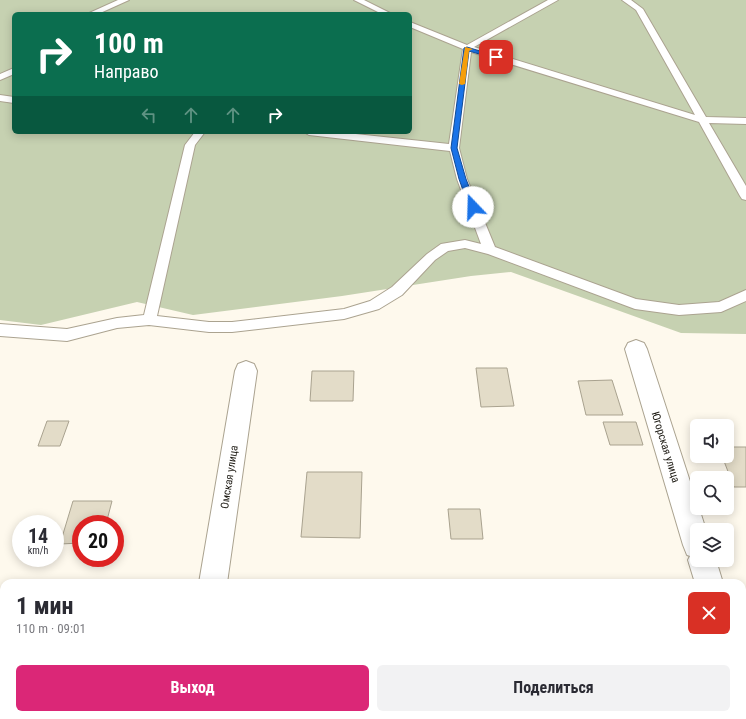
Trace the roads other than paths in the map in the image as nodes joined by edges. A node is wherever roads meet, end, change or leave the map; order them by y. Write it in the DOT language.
graph roads {
  1 [pos="125,0"];
  2 [pos="358,0"];
  3 [pos="554,0"];
  4 [pos="626,0"];
  5 [pos="96,12"];
  6 [pos="384,12"];
  7 [pos="412,25"];
  8 [pos="467,48"];
  9 [pos="12,72"];
  10 [pos="0,77"];
  11 [pos="0,98"];
  12 [pos="12,100"];
  13 [pos="702,120"];
  14 [pos="746,121"];
  15 [pos="198,134"];
  16 [pos="327,134"];
  17 [pos="454,148"];
  18 [pos="746,196"];
  19 [pos="490,250"];
  20 [pos="746,295"];
  21 [pos="149,320"];
  22 [pos="0,330"];
  23 [pos="636,349"];
  24 [pos="246,371"];
  25 [pos="690,523"];
  26 [pos="704,567"];
  27 [pos="214,579"];
  28 [pos="708,579"];
  1 -- 5 [label="lane"];
  2 -- 6 [label="lane"];
  3 -- 8 [label="lane"];
  4 -- 13 [label="lane"];
  7 -- 8 [label="lane"];
  8 -- 13 [label="lane"];
  8 -- 17 [label="lane"];
  9 -- 10 [label="lane"];
  11 -- 12 [label="lane"];
  13 -- 14 [label="lane"];
  13 -- 18 [label="lane"];
  15 -- 21 [label="lane"];
  16 -- 17 [label="lane"];
  17 -- 19 [label="lane"];
  19 -- 20 [label="lane"];
  19 -- 21 [label="lane"];
  21 -- 22 [label="lane"];
  23 -- 25 [label="street, Югорская улица"];
  24 -- 27 [label="street, Омская улица"];
  26 -- 28 [label="street"];
}
